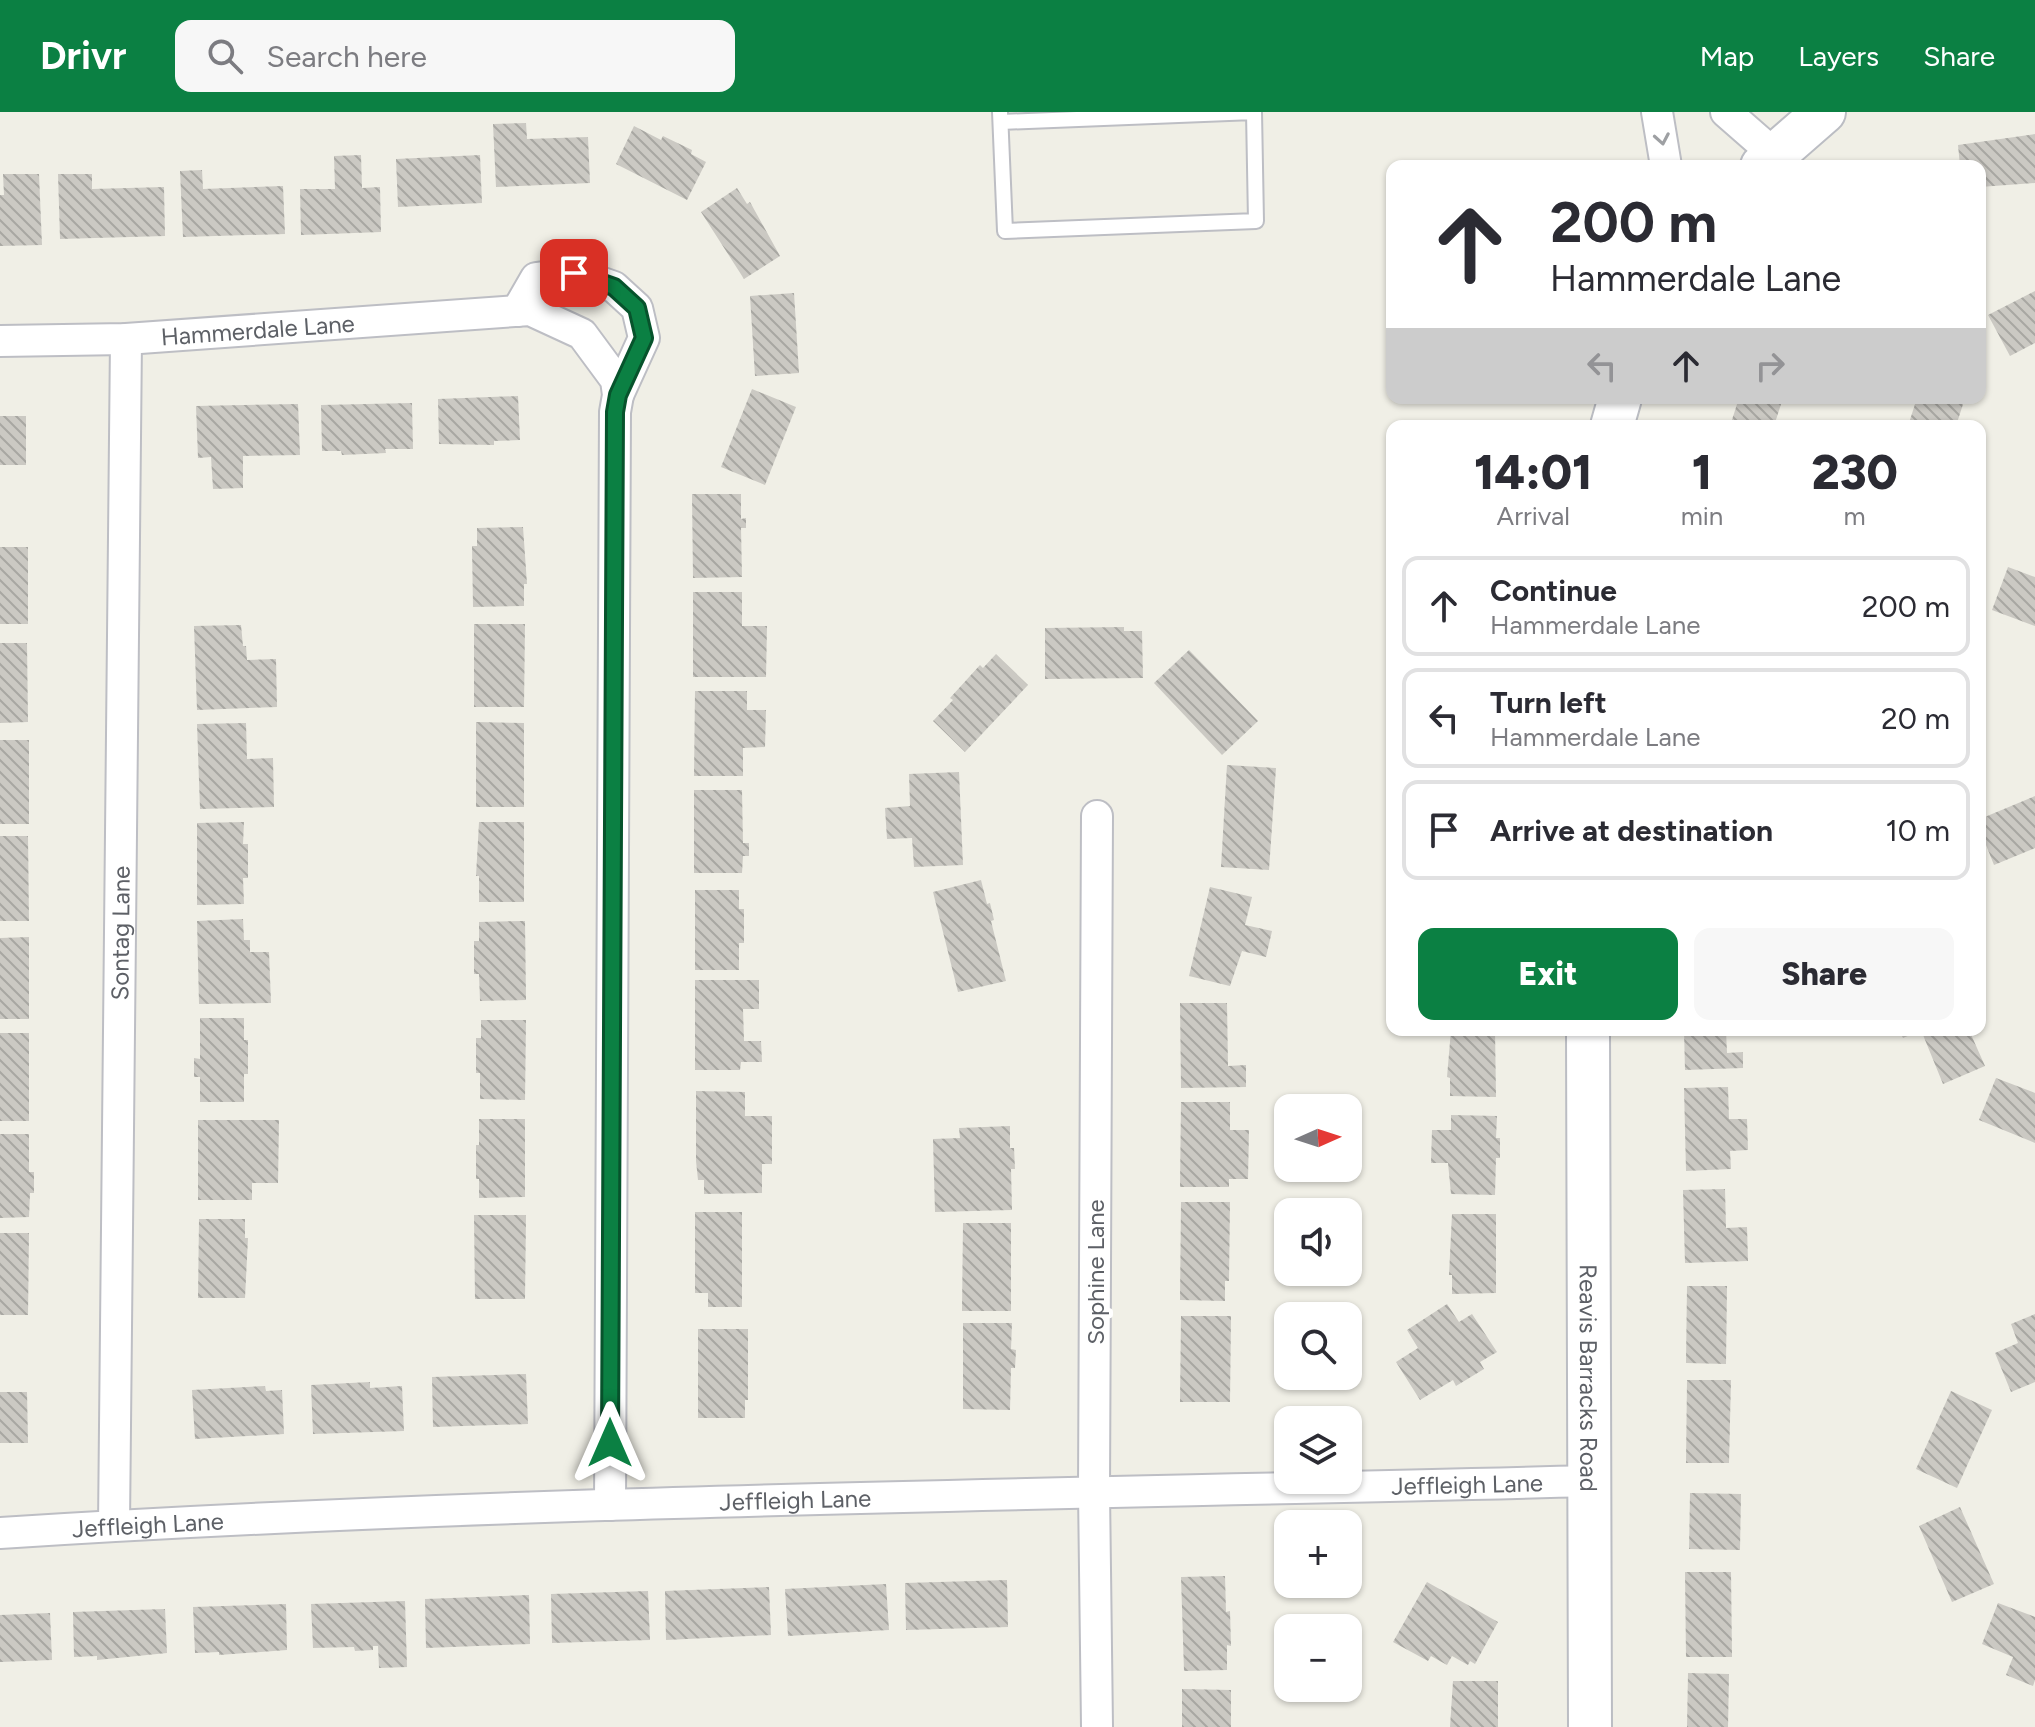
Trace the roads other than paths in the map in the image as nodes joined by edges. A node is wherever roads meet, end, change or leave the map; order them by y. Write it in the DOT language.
graph roads {
  1 [pos="1657,112"];
  2 [pos="1726,112"];
  3 [pos="1824,112"];
  4 [pos="1000,117"];
  5 [pos="1665,160"];
  6 [pos="1768,160"];
  7 [pos="517,311"];
  8 [pos="126,339"];
  9 [pos="0,341"];
  10 [pos="618,395"];
  11 [pos="1097,816"];
  12 [pos="1588,1036"];
  13 [pos="1590,1481"];
  14 [pos="1094,1491"];
  15 [pos="610,1505"];
  16 [pos="114,1525"];
  17 [pos="0,1533"];
  18 [pos="1097,1727"];
  19 [pos="1590,1727"];
  1 -- 5 [label="street, one-way"];
  2 -- 6 [label="street"];
  3 -- 6 [label="main road"];
  4 -- 4 [label="lane"];
  7 -- 8 [label="street, Hammerdale Lane"];
  7 -- 10 [label="street, Hammerdale Lane"];
  7 -- 10 [label="street"];
  8 -- 9 [label="street, Hammerdale Lane"];
  8 -- 16 [label="street, Sontag Lane"];
  10 -- 15 [label="street"];
  11 -- 14 [label="street, Sophine Lane"];
  12 -- 13 [label="main road, Reavis Barracks Road"];
  13 -- 14 [label="street, Jeffleigh Lane"];
  13 -- 19 [label="main road, Reavis Barracks Road"];
  14 -- 15 [label="street, Jeffleigh Lane"];
  14 -- 18 [label="street, Sophine Lane"];
  15 -- 16 [label="street, Jeffleigh Lane"];
  16 -- 17 [label="street, Jeffleigh Lane"];
}
